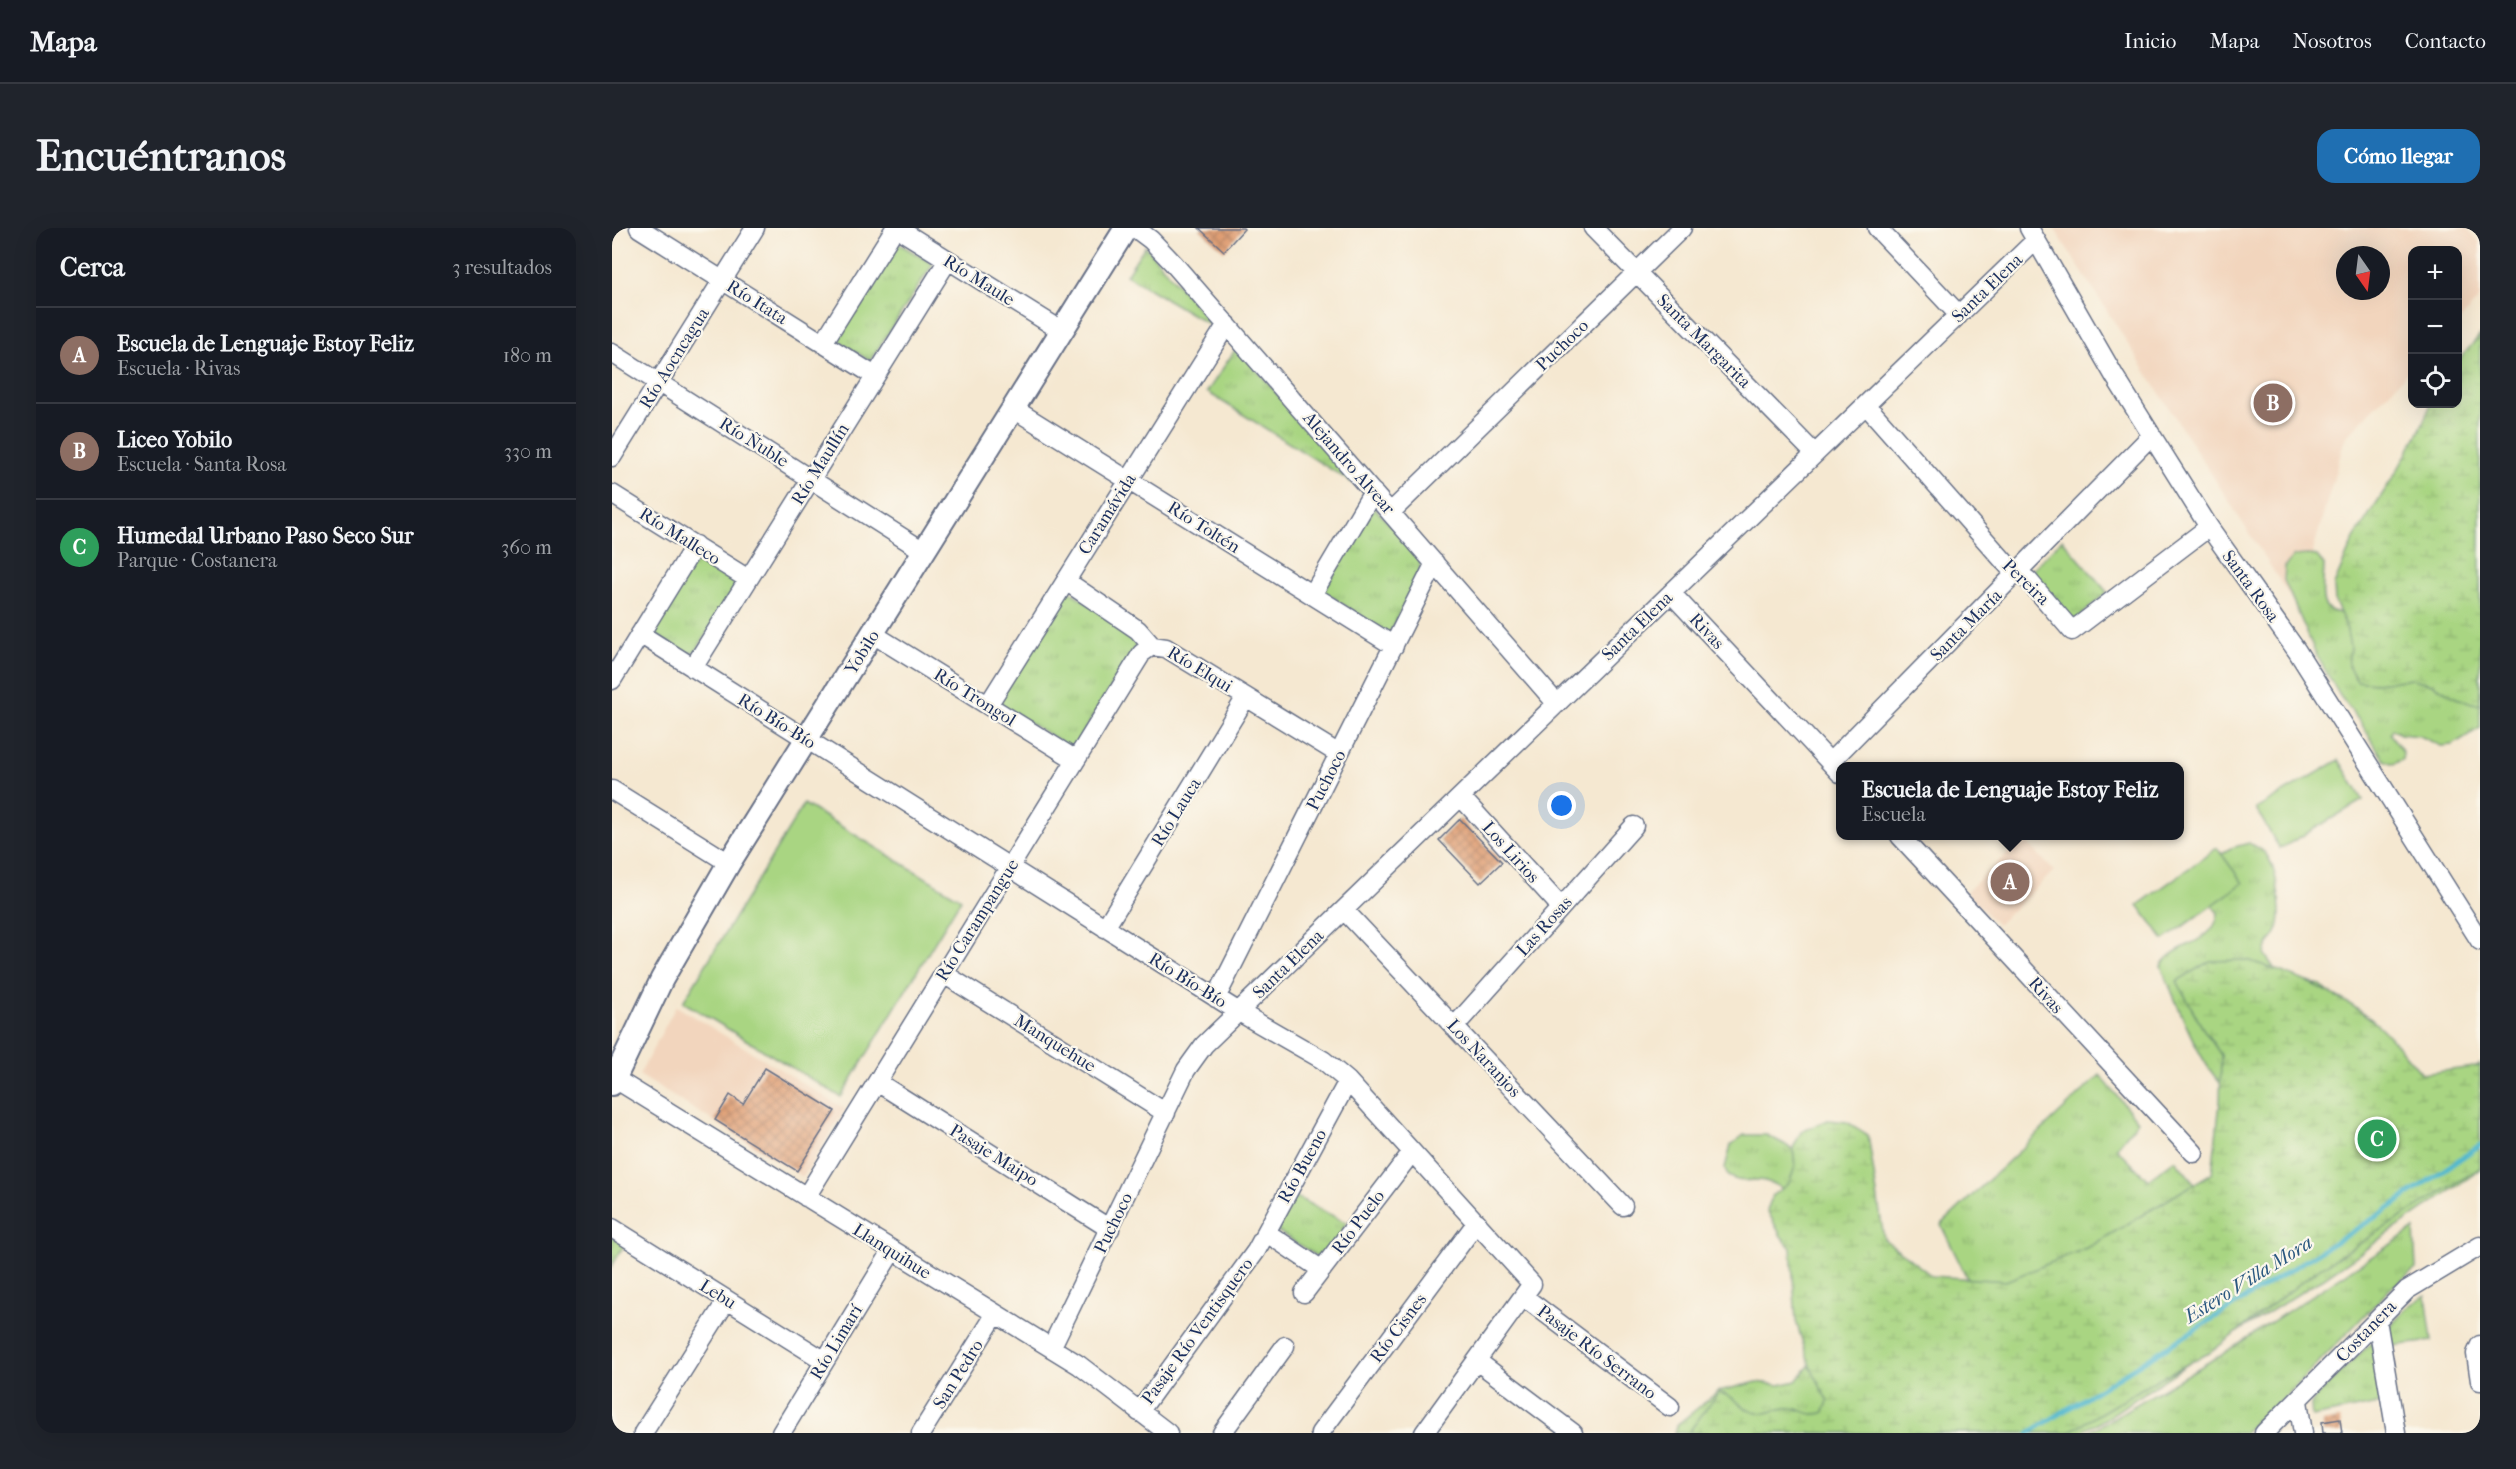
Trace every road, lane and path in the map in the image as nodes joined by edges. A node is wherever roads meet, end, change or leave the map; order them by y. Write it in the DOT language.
graph roads {
  1 [pos="639,228"];
  2 [pos="755,228"];
  3 [pos="896,228"];
  4 [pos="1126,228"];
  5 [pos="1135,228"];
  6 [pos="1593,228"];
  7 [pos="1682,228"];
  8 [pos="1877,228"];
  9 [pos="2032,234"];
  10 [pos="948,260"];
  11 [pos="1637,273"];
  12 [pos="723,280"];
  13 [pos="1959,315"];
  14 [pos="1227,324"];
  15 [pos="1062,331"];
  16 [pos="823,343"];
  17 [pos="612,353"];
  18 [pos="875,376"];
  19 [pos="659,382"];
  20 [pos="1866,405"];
  21 [pos="1014,409"];
  22 [pos="2151,436"];
  23 [pos="1815,454"];
  24 [pos="612,457"];
  25 [pos="811,478"];
  26 [pos="1128,481"];
  27 [pos="1373,492"];
  28 [pos="612,494"];
  29 [pos="1391,512"];
  30 [pos="2209,527"];
  31 [pos="695,545"];
  32 [pos="925,552"];
  33 [pos="1435,563"];
  34 [pos="2017,573"];
  35 [pos="748,579"];
  36 [pos="1066,581"];
  37 [pos="1671,593"];
  38 [pos="1312,595"];
  39 [pos="640,634"];
  40 [pos="873,634"];
  41 [pos="1152,646"];
  42 [pos="1394,646"];
  43 [pos="693,668"];
  44 [pos="612,680"];
  45 [pos="1246,697"];
  46 [pos="1557,704"];
  47 [pos="988,705"];
  48 [pos="807,739"];
  49 [pos="1339,754"];
  50 [pos="1076,760"];
  51 [pos="1840,762"];
  52 [pos="1835,767"];
  53 [pos="612,791"];
  54 [pos="1461,797"];
  55 [pos="1634,826"];
  56 [pos="1904,840"];
  57 [pos="729,863"];
  58 [pos="1010,868"];
  59 [pos="1561,907"];
  60 [pos="1344,910"];
  61 [pos="1105,928"];
  62 [pos="2480,941"];
  63 [pos="944,974"];
  64 [pos="1216,998"];
  65 [pos="1239,1012"];
  66 [pos="1454,1027"];
  67 [pos="613,1079"];
  68 [pos="1348,1081"];
  69 [pos="877,1082"];
  70 [pos="1166,1113"];
  71 [pos="1412,1152"];
  72 [pos="2194,1153"];
  73 [pos="806,1197"];
  74 [pos="1623,1206"];
  75 [pos="1477,1222"];
  76 [pos="612,1228"];
  77 [pos="1110,1229"];
  78 [pos="1267,1233"];
  79 [pos="2480,1246"];
  80 [pos="892,1251"];
  81 [pos="1256,1251"];
  82 [pos="1322,1270"];
  83 [pos="1304,1293"];
  84 [pos="1524,1297"];
  85 [pos="727,1300"];
  86 [pos="995,1315"];
  87 [pos="2377,1320"];
  88 [pos="1285,1346"];
  89 [pos="2480,1346"];
  90 [pos="1051,1348"];
  91 [pos="825,1361"];
  92 [pos="1477,1361"];
  93 [pos="2479,1374"];
  94 [pos="2298,1401"];
  95 [pos="1670,1407"];
  96 [pos="1139,1412"];
  97 [pos="1433,1430"];
  98 [pos="644,1433"];
  99 [pos="780,1433"];
  100 [pos="921,1433"];
  101 [pos="1168,1433"];
  102 [pos="1222,1433"];
  103 [pos="1320,1433"];
  104 [pos="1573,1433"];
  105 [pos="2264,1433"];
  106 [pos="2303,1433"];
  107 [pos="2396,1433"];
  1 -- 12 [label="street, Río Itata"];
  2 -- 12 [label="street, Río Aocncagua"];
  3 -- 10 [label="street, Río Maule"];
  3 -- 16 [label="street"];
  4 -- 15 [label="main road, Yobilo"];
  5 -- 14 [label="street, Alejandro Alvear"];
  6 -- 11 [label="street, Santa Margarita"];
  7 -- 11 [label="street, Puchoco"];
  8 -- 13 [label="street"];
  9 -- 13 [label="street, Santa Elena"];
  9 -- 22 [label="street, Santa Rosa"];
  10 -- 15 [label="street, Río Maule"];
  10 -- 18 [label="street, Río Maullín"];
  11 -- 23 [label="street, Santa Margarita"];
  11 -- 29 [label="street, Puchoco"];
  12 -- 16 [label="street, Río Itata"];
  12 -- 19 [label="street, Río Aocncagua"];
  13 -- 20 [label="street, Santa Elena"];
  14 -- 26 [label="street, Caramávida"];
  14 -- 27 [label="street, Alejandro Alvear"];
  15 -- 21 [label="main road, Yobilo"];
  16 -- 18 [label="street, Río Itata"];
  17 -- 19 [label="street, Río Ñuble"];
  18 -- 25 [label="street, Río Maullín"];
  19 -- 24 [label="street, Río Aocncagua"];
  19 -- 25 [label="street, Río Ñuble"];
  20 -- 23 [label="street, Santa Elena"];
  20 -- 34 [label="street, Pereira"];
  21 -- 26 [label="street, Río Toltén"];
  21 -- 32 [label="main road, Yobilo"];
  22 -- 30 [label="street, Santa Rosa"];
  22 -- 34 [label="street, Santa María"];
  23 -- 37 [label="street, Santa Elena"];
  25 -- 32 [label="street, Río Ñuble"];
  25 -- 35 [label="street, Río Maullín"];
  26 -- 36 [label="street, Caramávida"];
  26 -- 38 [label="street, Río Toltén"];
  27 -- 29 [label="street, Alejandro Alvear"];
  27 -- 38 [label="street"];
  28 -- 31 [label="street, Río Malleco"];
  29 -- 33 [label="street, Alejandro Alvear"];
  30 -- 34 [label="street, Pereira"];
  30 -- 62 [label="street, Santa Rosa"];
  31 -- 35 [label="street, Río Malleco"];
  31 -- 39 [label="street"];
  32 -- 40 [label="main road, Yobilo"];
  33 -- 42 [label="street, Puchoco"];
  33 -- 46 [label="street, Alejandro Alvear"];
  34 -- 51 [label="street, Santa María"];
  35 -- 43 [label="street, Río Maullín"];
  36 -- 41 [label="street, Río Elqui"];
  36 -- 47 [label="street, Caramávida"];
  37 -- 46 [label="street, Santa Elena"];
  37 -- 52 [label="street, Rivas"];
  38 -- 42 [label="street, Río Toltén"];
  39 -- 43 [label="street, Río Bío-Bío"];
  39 -- 44 [label="street"];
  40 -- 47 [label="street, Río Trongol"];
  40 -- 48 [label="main road, Yobilo"];
  41 -- 45 [label="street, Río Elqui"];
  41 -- 50 [label="street, Río Carampangue"];
  42 -- 49 [label="street, Puchoco"];
  43 -- 48 [label="street, Río Bío-Bío"];
  45 -- 49 [label="street, Río Elqui"];
  45 -- 61 [label="street, Río Lauca"];
  46 -- 54 [label="street, Santa Elena"];
  47 -- 50 [label="street, Río Trongol"];
  48 -- 57 [label="main road, Yobilo"];
  48 -- 58 [label="street, Río Bío-Bío"];
  49 -- 64 [label="street, Puchoco"];
  50 -- 58 [label="street, Río Carampangue"];
  53 -- 57 [label="street"];
  54 -- 59 [label="street, Los Lirios"];
  54 -- 60 [label="street, Santa Elena"];
  55 -- 59 [label="street, Las Rosas"];
  56 -- 72 [label="street, Rivas"];
  57 -- 67 [label="main road, Yobilo"];
  58 -- 61 [label="street, Río Bío-Bío"];
  58 -- 63 [label="street, Río Carampangue"];
  59 -- 66 [label="street, Las Rosas"];
  60 -- 65 [label="street, Santa Elena"];
  60 -- 66 [label="street, Los Naranjos"];
  61 -- 64 [label="street, Río Bío-Bío"];
  63 -- 69 [label="street, Río Carampangue"];
  63 -- 70 [label="street, Manquehue"];
  64 -- 65 [label="street, Río Bío-Bío"];
  65 -- 68 [label="street, Río Bío-Bío"];
  65 -- 70 [label="street, Puchoco"];
  66 -- 74 [label="street, Los Naranjos"];
  67 -- 73 [label="street, Llanquihue"];
  68 -- 71 [label="street, Río Bío-Bío"];
  68 -- 78 [label="street, Río Bueno"];
  69 -- 73 [label="street, Río Carampangue"];
  69 -- 77 [label="street, Pasaje Maipo"];
  70 -- 77 [label="street, Puchoco"];
  71 -- 75 [label="street, Río Bío-Bío"];
  71 -- 82 [label="street, Río Puelo"];
  73 -- 80 [label="street, Llanquihue"];
  75 -- 84 [label="street, Río Bío-Bío"];
  75 -- 103 [label="street, Río Cisnes"];
  76 -- 85 [label="street, Lebu"];
  77 -- 90 [label="street, Puchoco"];
  78 -- 81 [label="street, Río Bueno"];
  78 -- 82 [label="street"];
  79 -- 87 [label="street, Costanera"];
  80 -- 86 [label="street, Llanquihue"];
  80 -- 91 [label="street, Río Limarí"];
  81 -- 96 [label="street, Pasaje Río Ventisquero"];
  82 -- 83 [label="street, Río Puelo"];
  84 -- 92 [label="street"];
  84 -- 95 [label="street, Pasaje Río Serrano"];
  85 -- 91 [label="street, Lebu"];
  85 -- 98 [label="street"];
  86 -- 90 [label="street, Llanquihue"];
  86 -- 100 [label="street, San Pedro"];
  87 -- 94 [label="street, Costanera"];
  87 -- 107 [label="street"];
  88 -- 102 [label="street"];
  89 -- 93 [label="street"];
  90 -- 96 [label="street, Llanquihue"];
  91 -- 99 [label="street, Río Limarí"];
  92 -- 97 [label="street"];
  92 -- 104 [label="street"];
  94 -- 105 [label="street, Costanera"];
  94 -- 106 [label="street"];
  96 -- 101 [label="street, Llanquihue"];
}
